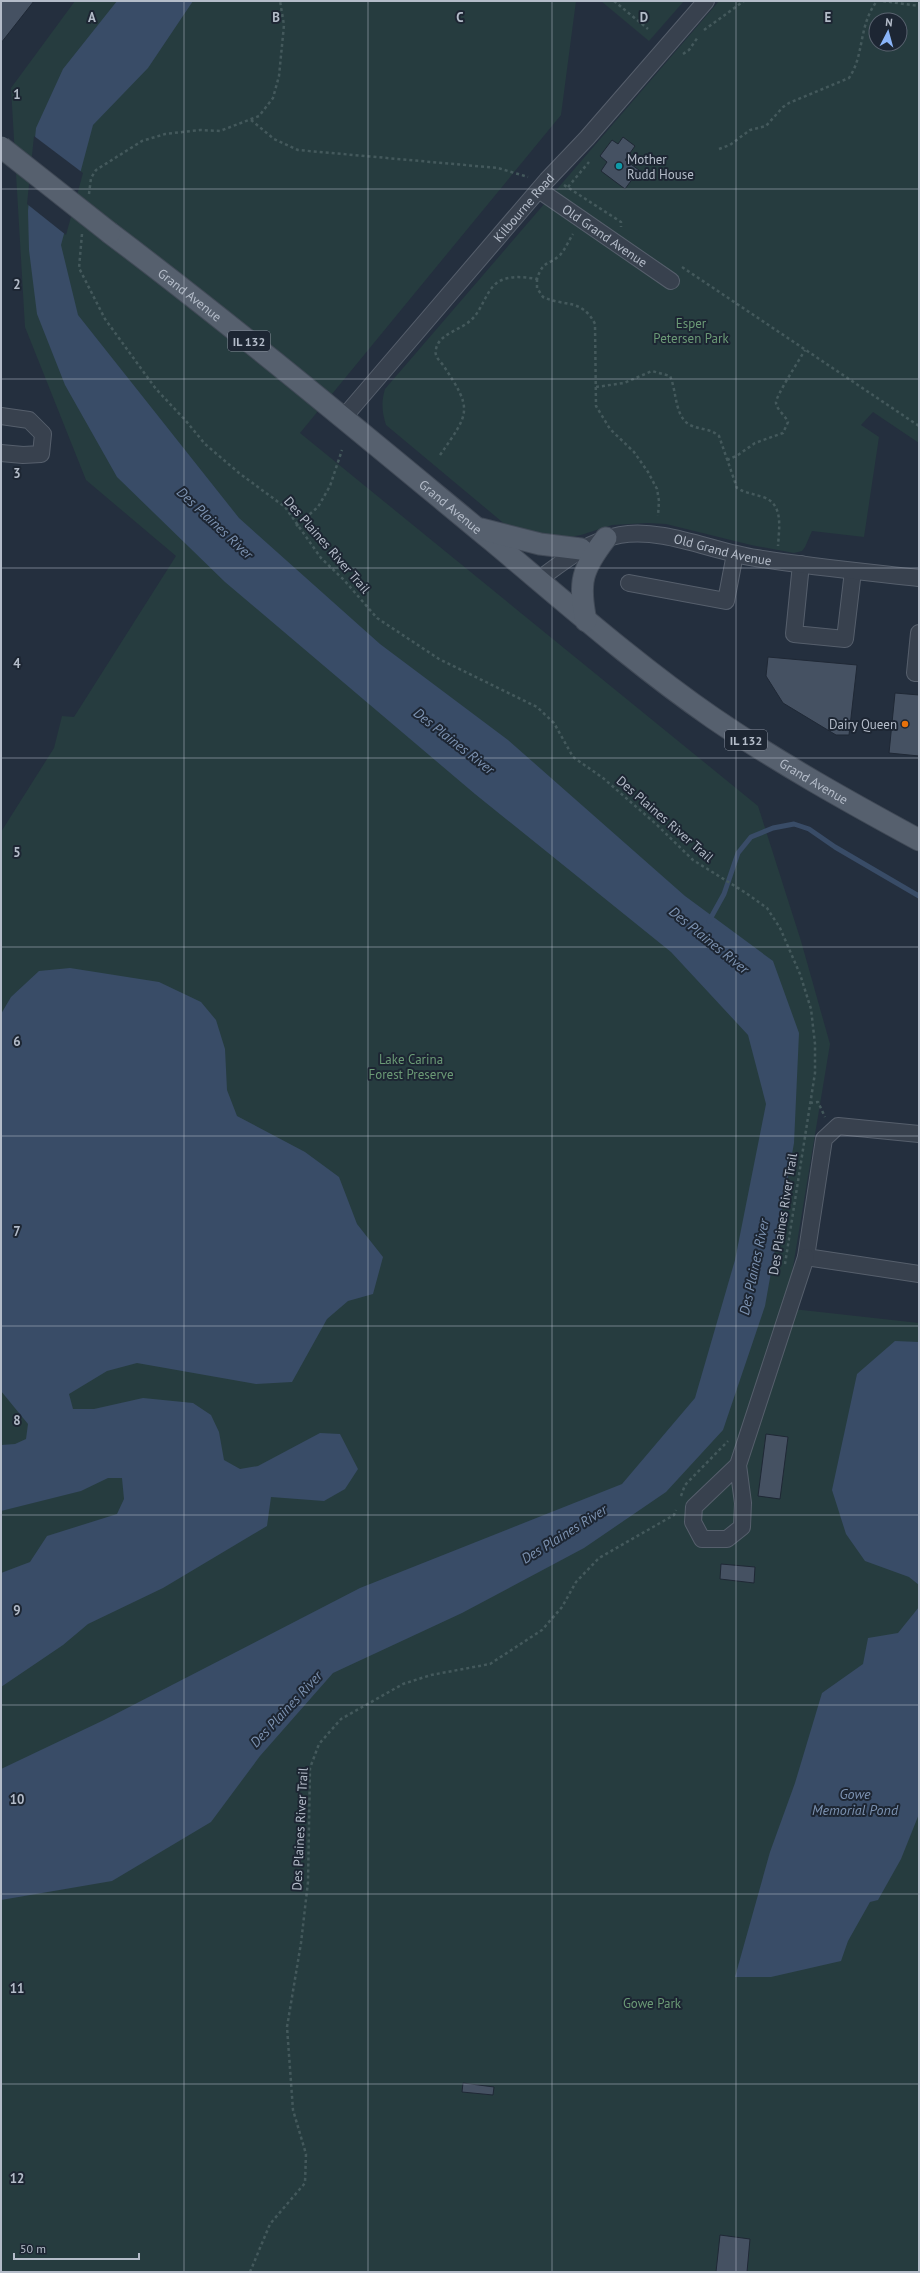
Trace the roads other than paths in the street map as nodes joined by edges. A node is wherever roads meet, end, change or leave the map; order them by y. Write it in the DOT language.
graph roads {
  1 [pos="706,1"];
  2 [pos="1,147"];
  3 [pos="543,185"];
  4 [pos="671,281"];
  5 [pos="1,416"];
  6 [pos="344,417"];
  7 [pos="1,453"];
  8 [pos="477,528"];
  9 [pos="606,538"];
  10 [pos="581,549"];
  11 [pos="735,554"];
  12 [pos="801,564"];
  13 [pos="853,571"];
  14 [pos="919,578"];
  15 [pos="538,580"];
  16 [pos="629,583"];
  17 [pos="586,621"];
  18 [pos="919,633"];
  19 [pos="919,673"];
  20 [pos="919,840"];
  21 [pos="919,1134"];
  22 [pos="806,1257"];
  23 [pos="919,1274"];
  24 [pos="738,1465"];
  1 -- 3 [label="street, Kilbourne Road"];
  2 -- 6 [label="main road, Grand Avenue / IL 132, bridge"];
  3 -- 4 [label="street, Old Grand Avenue"];
  3 -- 6 [label="street, Kilbourne Road"];
  5 -- 7 [label="street"];
  6 -- 8 [label="main road, Grand Avenue / IL 132"];
  8 -- 10 [label="main road"];
  8 -- 15 [label="main road, Grand Avenue / IL 132"];
  9 -- 10 [label="street, Old Grand Avenue"];
  9 -- 11 [label="street, Old Grand Avenue"];
  9 -- 17 [label="main road"];
  10 -- 15 [label="street, Old Grand Avenue"];
  11 -- 12 [label="street, Old Grand Avenue"];
  11 -- 16 [label="street"];
  12 -- 13 [label="street, Old Grand Avenue"];
  12 -- 13 [label="street"];
  13 -- 14 [label="street, Old Grand Avenue"];
  15 -- 17 [label="main road, Grand Avenue / IL 132"];
  17 -- 20 [label="main road, Grand Avenue / IL 132"];
  18 -- 19 [label="street"];
  21 -- 22 [label="street"];
  22 -- 23 [label="street"];
  22 -- 24 [label="street"];
  24 -- 24 [label="street"];
}
